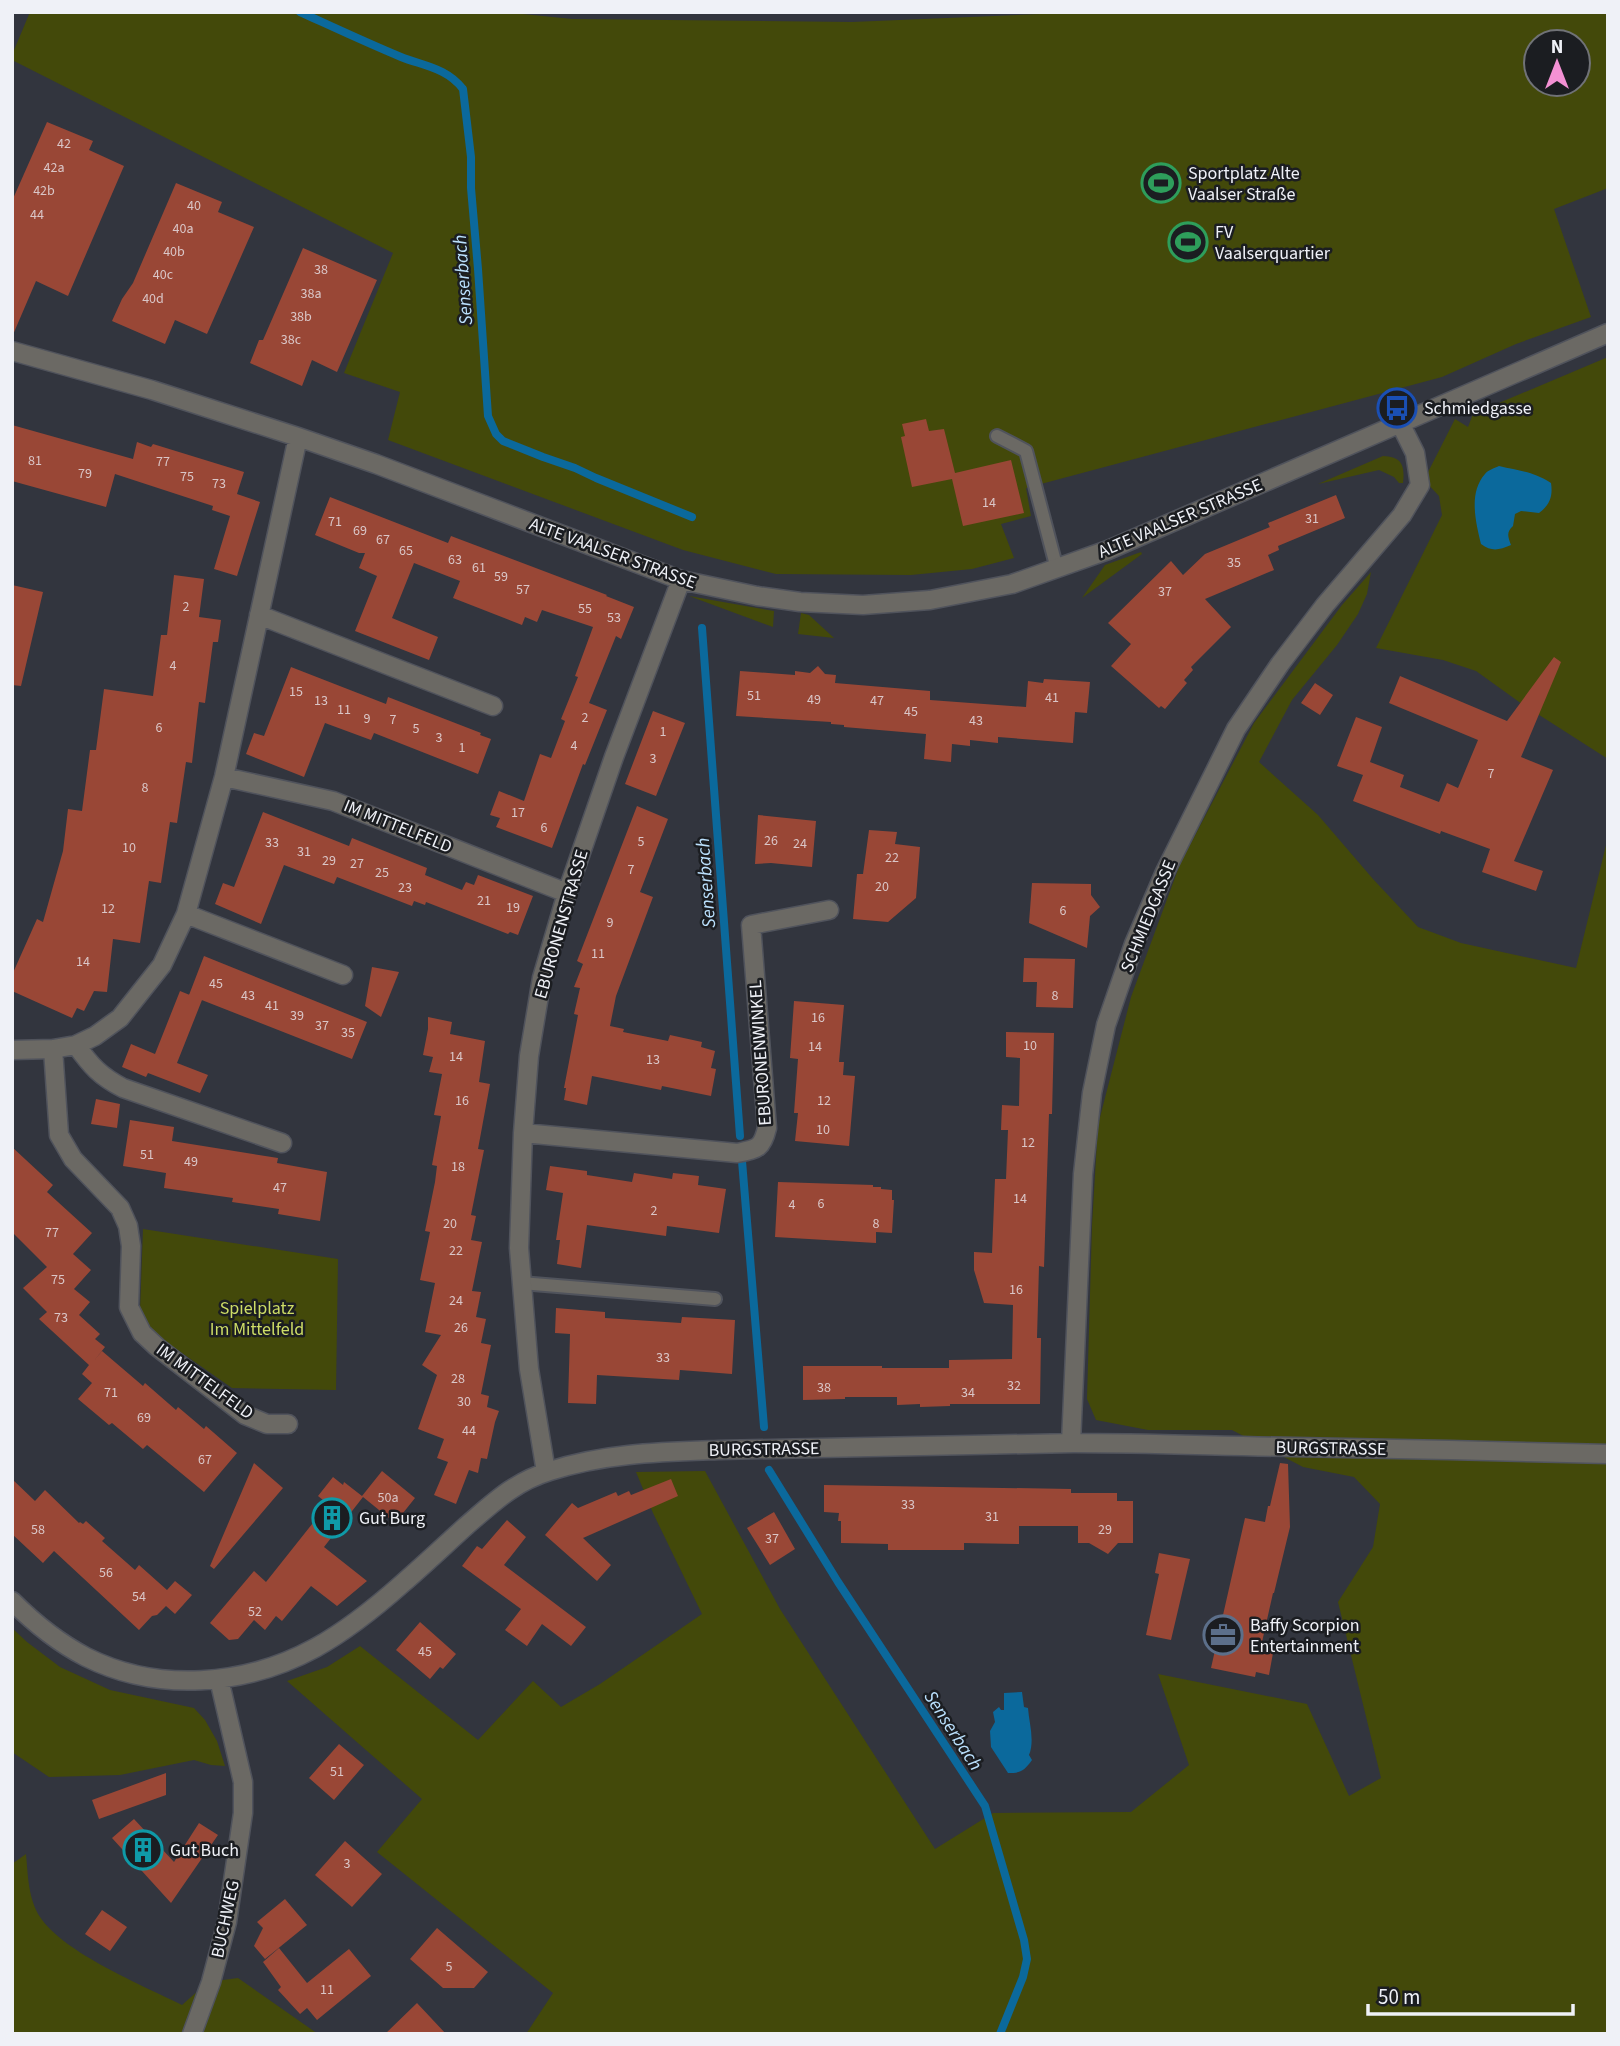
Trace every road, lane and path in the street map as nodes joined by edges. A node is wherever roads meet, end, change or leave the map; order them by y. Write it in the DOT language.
graph roads {
  1 [pos="1608,333"];
  2 [pos="12,351"];
  3 [pos="1400,423"];
  4 [pos="997,436"];
  5 [pos="298,437"];
  6 [pos="1057,569"];
  7 [pos="681,580"];
  8 [pos="259,615"];
  9 [pos="493,706"];
  10 [pos="224,777"];
  11 [pos="566,893"];
  12 [pos="829,910"];
  13 [pos="186,914"];
  14 [pos="343,975"];
  15 [pos="76,1045"];
  16 [pos="54,1049"];
  17 [pos="12,1050"];
  18 [pos="523,1133"];
  19 [pos="282,1143"];
  20 [pos="521,1283"];
  21 [pos="715,1299"];
  22 [pos="288,1424"];
  23 [pos="1071,1443"];
  24 [pos="1608,1454"];
  25 [pos="546,1472"];
  26 [pos="12,1601"];
  27 [pos="219,1679"];
  28 [pos="192,2034"];
  1 -- 3 [label="street, ALTE VAALSER STRASSE"];
  2 -- 5 [label="street, ALTE VAALSER STRASSE"];
  3 -- 6 [label="street, ALTE VAALSER STRASSE"];
  3 -- 23 [label="street, SCHMIEDGASSE"];
  4 -- 6 [label="lane"];
  5 -- 7 [label="street, ALTE VAALSER STRASSE"];
  5 -- 8 [label="street"];
  6 -- 7 [label="street, ALTE VAALSER STRASSE"];
  7 -- 11 [label="street, EBURONENSTRASSE"];
  8 -- 9 [label="street"];
  8 -- 10 [label="street"];
  10 -- 11 [label="street, IM MITTELFELD"];
  10 -- 13 [label="street"];
  11 -- 18 [label="street, EBURONENSTRASSE"];
  12 -- 18 [label="street, EBURONENWINKEL"];
  13 -- 14 [label="street"];
  13 -- 15 [label="street"];
  15 -- 16 [label="street"];
  15 -- 19 [label="street"];
  16 -- 17 [label="street"];
  16 -- 22 [label="street, IM MITTELFELD"];
  18 -- 20 [label="street, EBURONENSTRASSE"];
  20 -- 21 [label="lane"];
  20 -- 25 [label="street, EBURONENSTRASSE"];
  23 -- 24 [label="street, BURGSTRASSE"];
  23 -- 25 [label="street, BURGSTRASSE"];
  25 -- 27 [label="street, BURGSTRASSE"];
  26 -- 27 [label="street, BURGSTRASSE"];
  27 -- 28 [label="street, BUCHWEG"];
}
